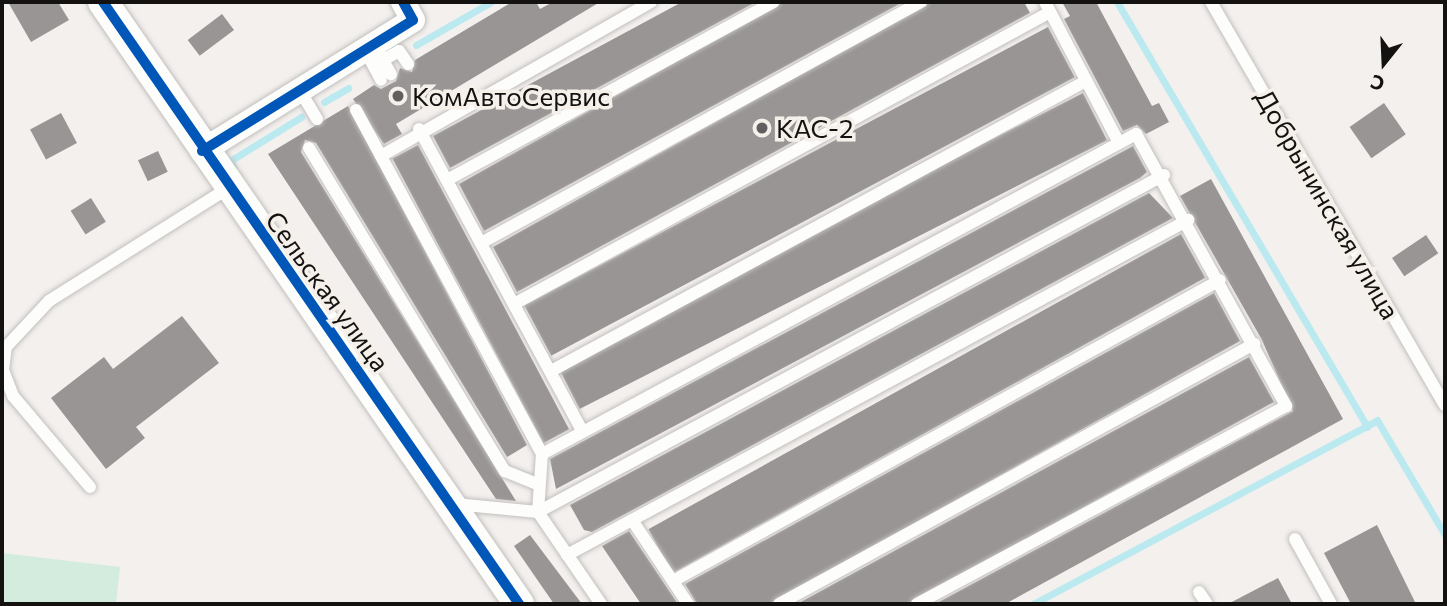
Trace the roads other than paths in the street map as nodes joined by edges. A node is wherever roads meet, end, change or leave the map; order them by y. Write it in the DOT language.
graph roads {
  1 [pos="103,2"];
  2 [pos="403,2"];
  3 [pos="651,2"];
  4 [pos="774,2"];
  5 [pos="921,2"];
  6 [pos="1212,2"];
  7 [pos="1048,7"];
  8 [pos="373,50"];
  9 [pos="408,64"];
  10 [pos="1086,81"];
  11 [pos="299,89"];
  12 [pos="356,110"];
  13 [pos="317,119"];
  14 [pos="419,130"];
  15 [pos="1118,143"];
  16 [pos="309,148"];
  17 [pos="202,151"];
  18 [pos="381,156"];
  19 [pos="1164,175"];
  20 [pos="447,180"];
  21 [pos="227,189"];
  22 [pos="1188,220"];
  23 [pos="481,243"];
  24 [pos="1220,280"];
  25 [pos="514,304"];
  26 [pos="1254,344"];
  27 [pos="551,371"];
  28 [pos="1445,405"];
  29 [pos="582,428"];
  30 [pos="542,454"];
  31 [pos="537,484"];
  32 [pos="90,487"];
  33 [pos="454,504"];
  34 [pos="538,512"];
  35 [pos="632,520"];
  36 [pos="1295,539"];
  37 [pos="567,555"];
  38 [pos="673,581"];
  39 [pos="1199,592"];
  40 [pos="519,604"];
  41 [pos="601,604"];
  42 [pos="688,604"];
  43 [pos="779,604"];
  44 [pos="917,604"];
  45 [pos="1207,604"];
  46 [pos="1331,604"];
  1 -- 17 [label="street, Сельская улица"];
  2 -- 8 [label="street"];
  3 -- 14 [label="lane"];
  4 -- 20 [label="lane"];
  5 -- 23 [label="lane"];
  6 -- 28 [label="lane, Добрынинская улица"];
  7 -- 10 [label="lane"];
  7 -- 25 [label="lane"];
  8 -- 8 [label="lane"];
  8 -- 9 [label="lane"];
  8 -- 11 [label="street"];
  10 -- 15 [label="lane"];
  10 -- 27 [label="lane"];
  11 -- 13 [label="lane"];
  11 -- 17 [label="street"];
  12 -- 18 [label="lane"];
  14 -- 18 [label="lane"];
  14 -- 20 [label="lane"];
  15 -- 19 [label="lane"];
  15 -- 29 [label="lane"];
  16 -- 31 [label="lane"];
  17 -- 21 [label="street, Сельская улица"];
  18 -- 30 [label="lane"];
  19 -- 22 [label="lane"];
  19 -- 34 [label="lane"];
  20 -- 23 [label="lane"];
  21 -- 32 [label="lane"];
  21 -- 33 [label="street, Сельская улица"];
  22 -- 24 [label="lane"];
  22 -- 35 [label="lane"];
  23 -- 25 [label="lane"];
  24 -- 26 [label="lane"];
  24 -- 38 [label="lane"];
  25 -- 27 [label="lane"];
  26 -- 43 [label="lane"];
  26 -- 44 [label="lane"];
  27 -- 29 [label="lane"];
  29 -- 30 [label="lane"];
  30 -- 31 [label="lane"];
  31 -- 34 [label="lane"];
  33 -- 34 [label="lane"];
  33 -- 40 [label="street, Сельская улица"];
  34 -- 37 [label="lane"];
  35 -- 37 [label="lane"];
  35 -- 38 [label="lane"];
  36 -- 46 [label="lane"];
  37 -- 41 [label="lane"];
  38 -- 42 [label="lane"];
  39 -- 45 [label="lane"];
}
